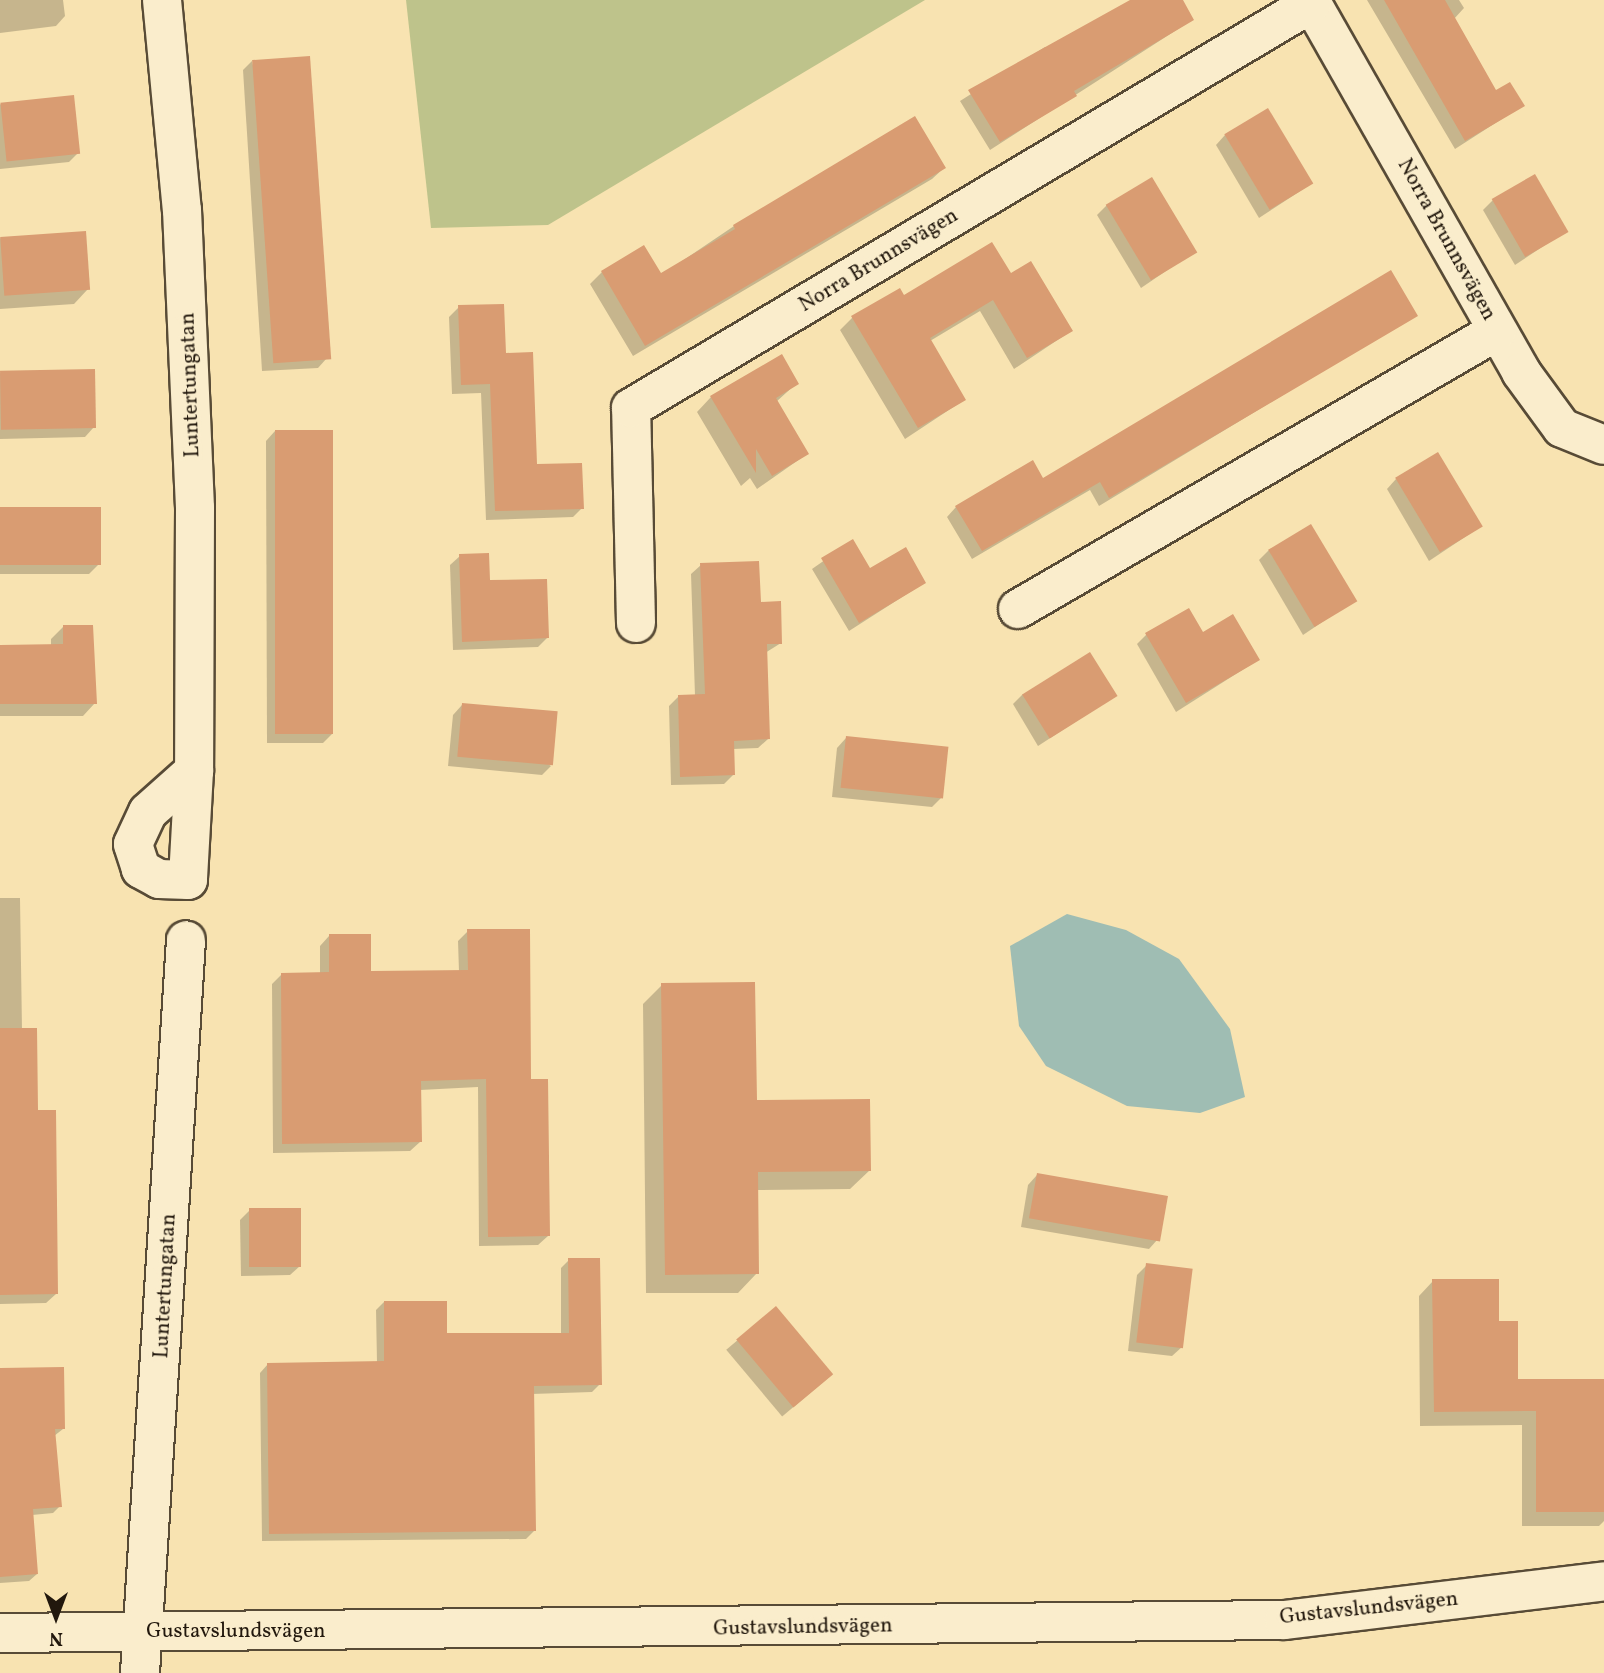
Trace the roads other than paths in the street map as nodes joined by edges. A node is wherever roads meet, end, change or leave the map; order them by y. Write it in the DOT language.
graph roads {
  1 [pos="162,0"];
  2 [pos="1311,2"];
  3 [pos="1497,331"];
  4 [pos="1604,445"];
  5 [pos="1018,609"];
  6 [pos="636,623"];
  7 [pos="194,771"];
  8 [pos="186,940"];
  9 [pos="1604,1581"];
  10 [pos="145,1632"];
  11 [pos="0,1633"];
  12 [pos="140,1673"];
  1 -- 7 [label="street, Luntertungatan"];
  2 -- 3 [label="street, Norra Brunnsvägen"];
  2 -- 6 [label="street, Norra Brunnsvägen"];
  3 -- 4 [label="street, Norra Brunnsvägen"];
  3 -- 5 [label="street, Norra Brunnsvägen"];
  8 -- 10 [label="street, Luntertungatan"];
  9 -- 10 [label="street, Gustavslundsvägen"];
  10 -- 11 [label="street, Gustavslundsvägen"];
  10 -- 12 [label="street, Luntertungatan"];
}
